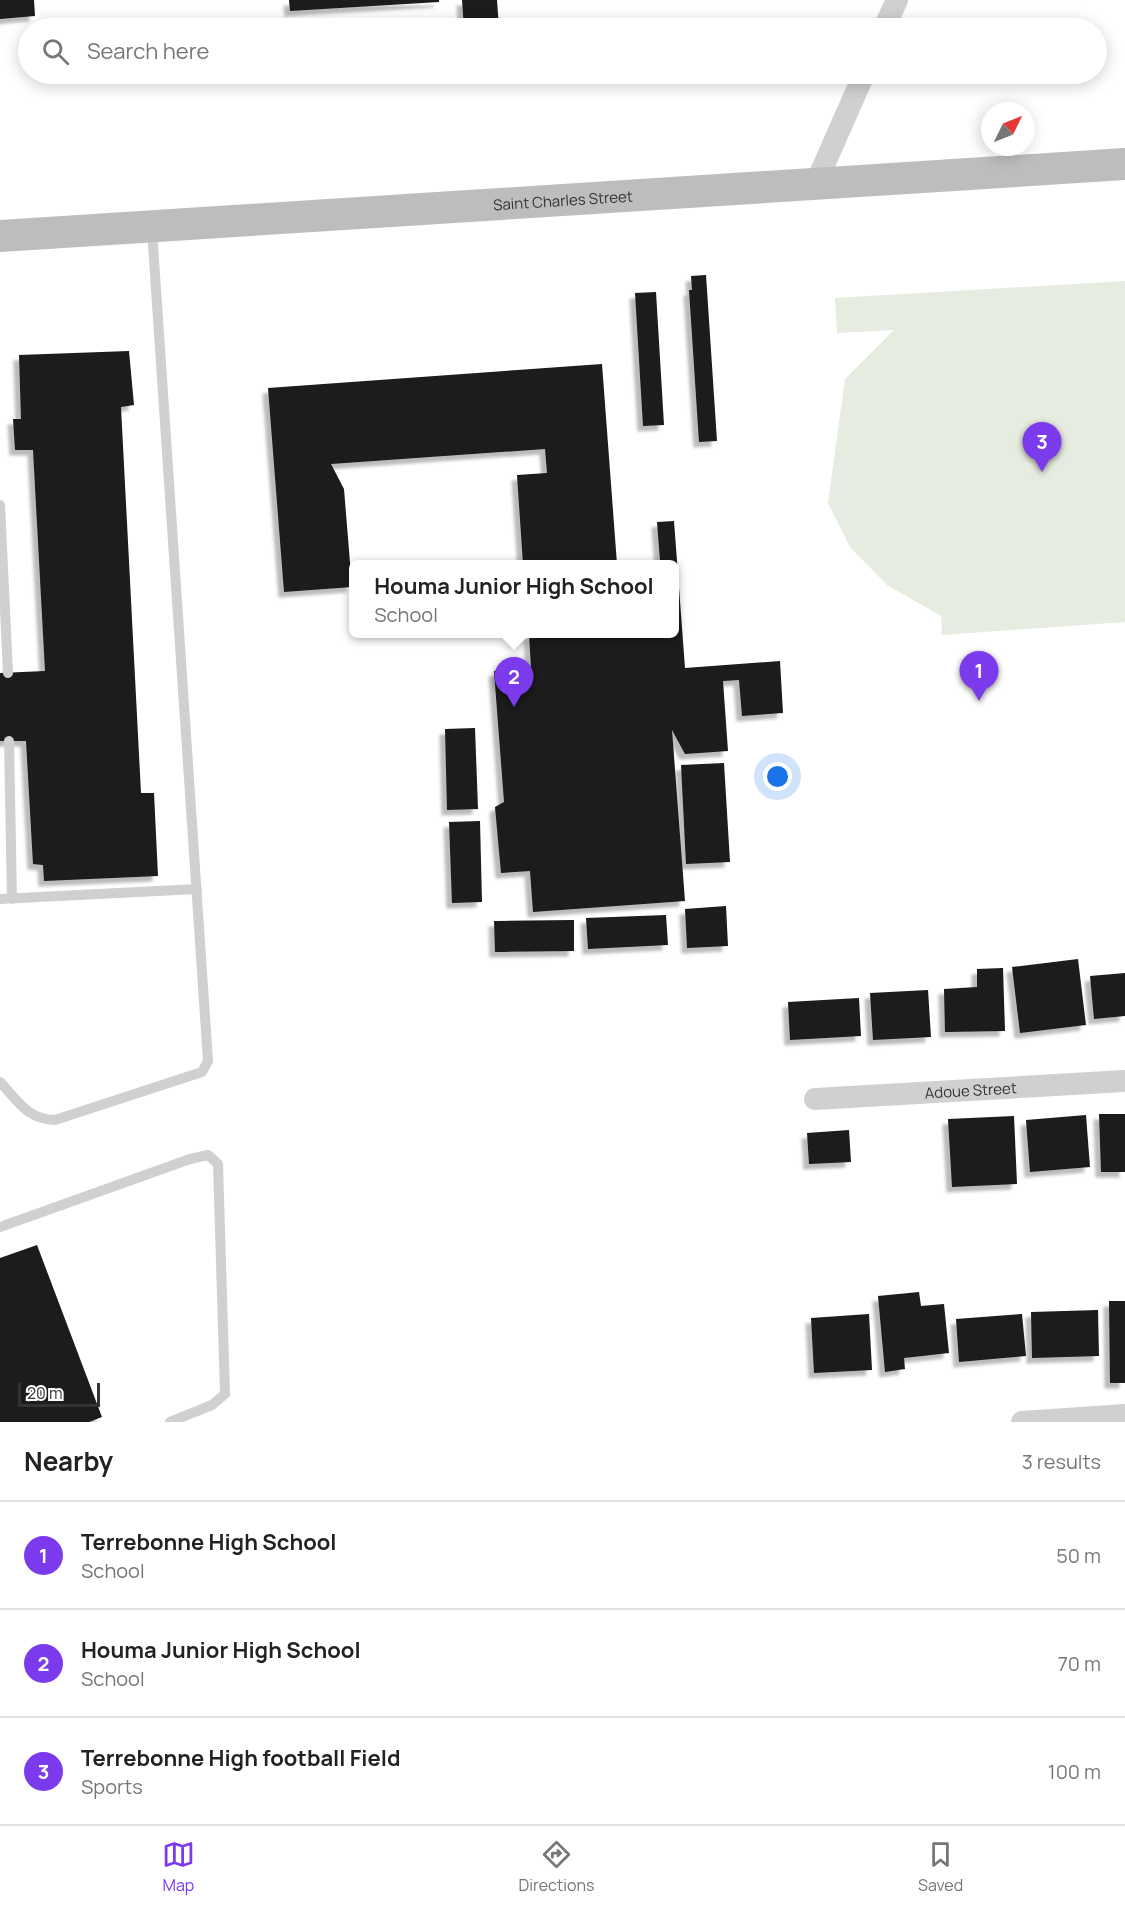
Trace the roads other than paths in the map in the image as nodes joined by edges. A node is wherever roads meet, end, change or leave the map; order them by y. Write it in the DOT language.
graph roads {
  1 [pos="897,0"];
  2 [pos="889,18"];
  3 [pos="860,84"];
  4 [pos="1125,164"];
  5 [pos="816,183"];
  6 [pos="152,226"];
  7 [pos="0,236"];
  8 [pos="0,505"];
  9 [pos="9,673"];
  10 [pos="9,741"];
  11 [pos="197,889"];
  12 [pos="0,899"];
  13 [pos="12,899"];
  14 [pos="1125,1081"];
  15 [pos="0,1082"];
  16 [pos="815,1100"];
  17 [pos="0,1227"];
  18 [pos="1125,1415"];
  19 [pos="170,1422"];
  20 [pos="1022,1422"];
  1 -- 2 [label="street"];
  3 -- 5 [label="street"];
  4 -- 5 [label="street, Saint Charles Street"];
  5 -- 6 [label="street, Saint Charles Street"];
  6 -- 7 [label="street, Saint Charles Street"];
  6 -- 11 [label="lane"];
  8 -- 9 [label="lane"];
  10 -- 13 [label="lane"];
  11 -- 13 [label="lane"];
  11 -- 15 [label="lane"];
  12 -- 13 [label="lane"];
  14 -- 16 [label="street, Adoue Street"];
  17 -- 19 [label="lane"];
  18 -- 20 [label="street"];
}
